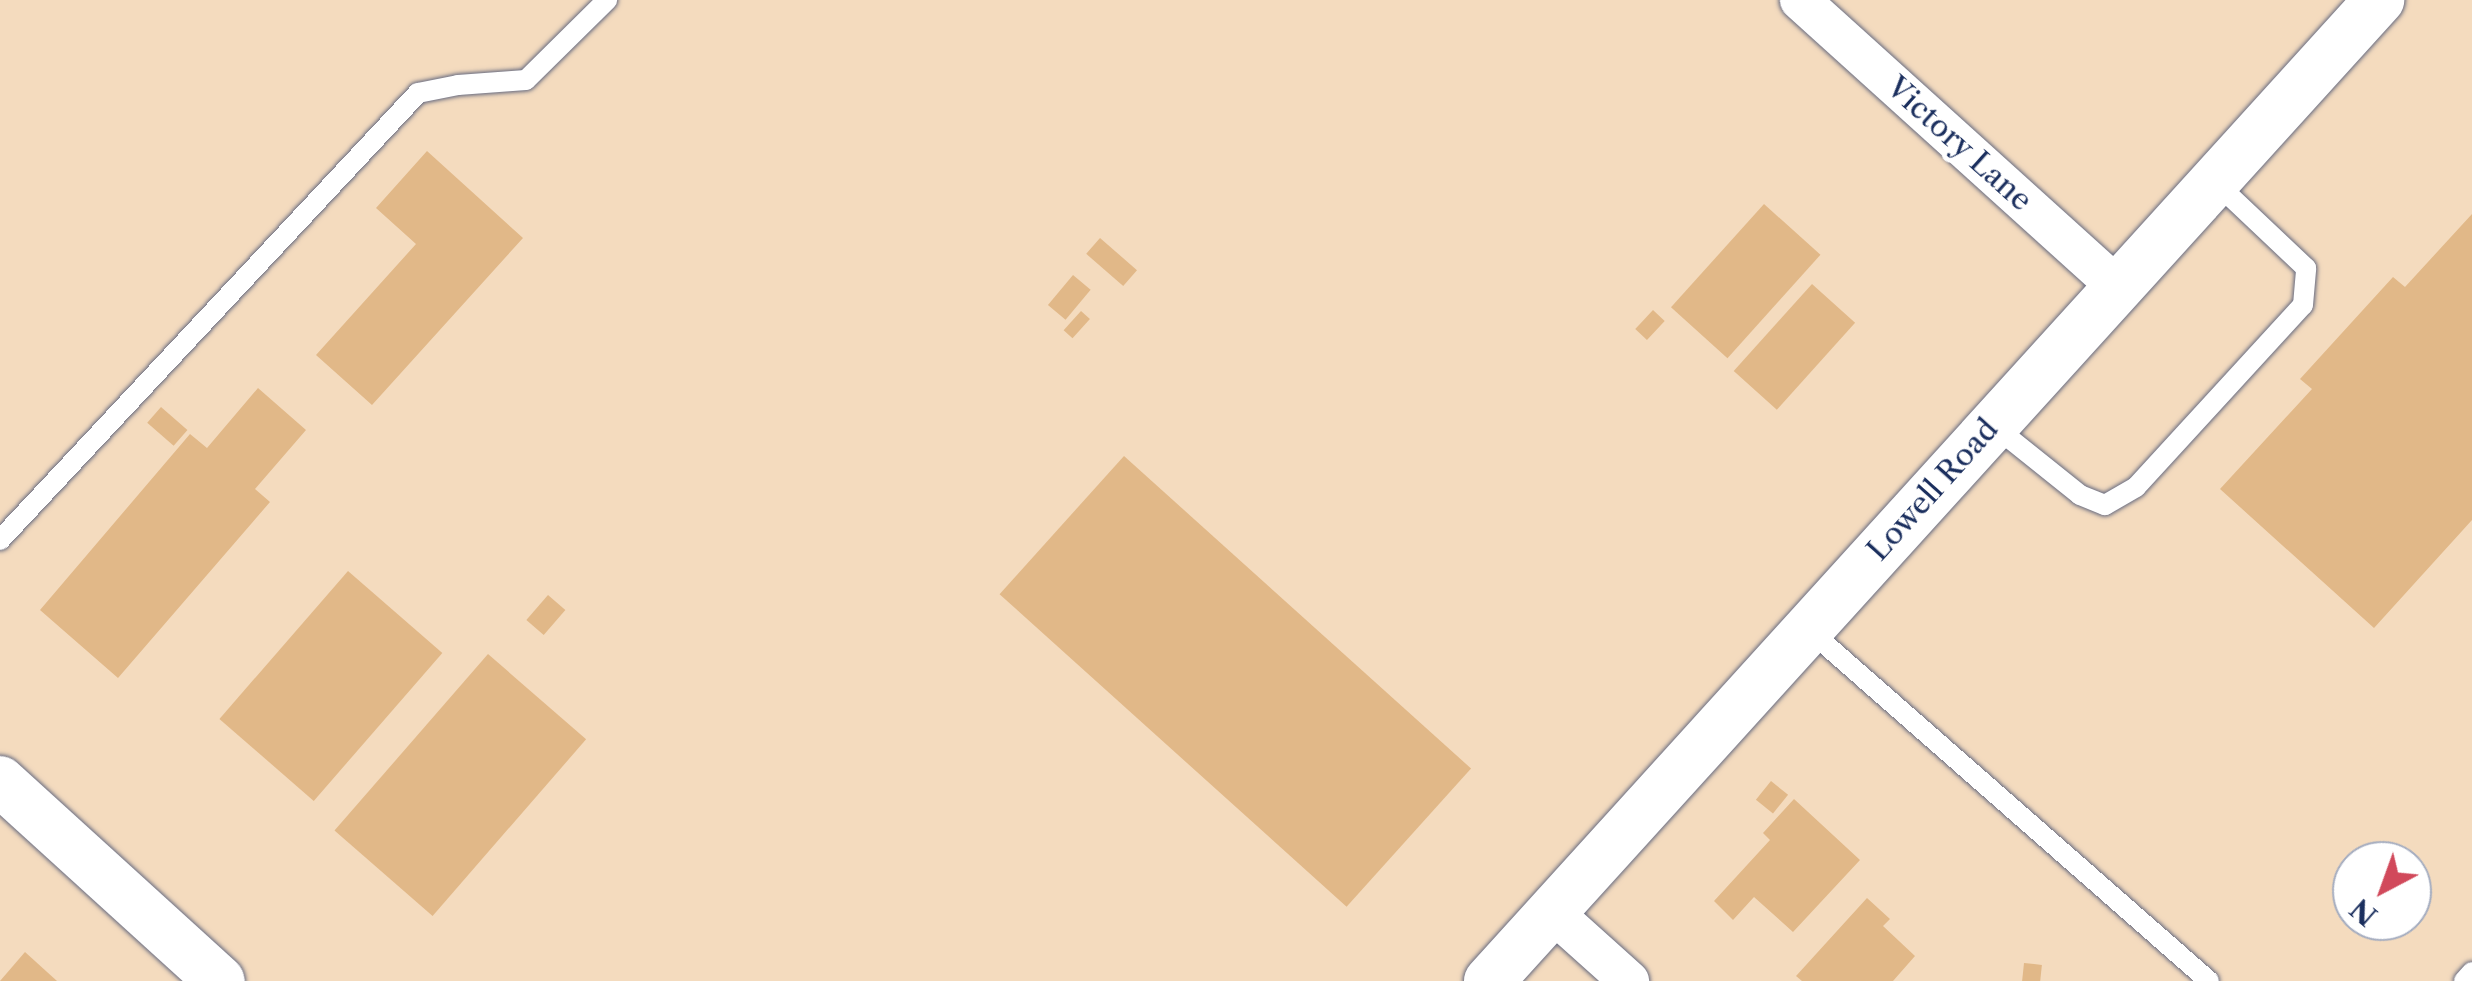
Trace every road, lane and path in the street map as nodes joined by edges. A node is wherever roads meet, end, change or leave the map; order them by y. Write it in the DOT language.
graph roads {
  1 [pos="608,0"];
  2 [pos="1800,0"];
  3 [pos="2379,0"];
  4 [pos="2214,181"];
  5 [pos="2118,287"];
  6 [pos="1993,424"];
  7 [pos="0,540"];
  8 [pos="1808,628"];
  9 [pos="0,781"];
  10 [pos="1551,910"];
  11 [pos="2472,972"];
  12 [pos="220,981"];
  13 [pos="1489,981"];
  14 [pos="1629,981"];
  15 [pos="2209,981"];
  16 [pos="2464,981"];
  1 -- 7 [label="lane"];
  2 -- 5 [label="street, Victory Lane"];
  3 -- 4 [label="street, Lowell Road"];
  4 -- 5 [label="street, Lowell Road"];
  4 -- 6 [label="lane"];
  5 -- 6 [label="street, Lowell Road"];
  6 -- 8 [label="street, Lowell Road"];
  8 -- 10 [label="street, Lowell Road"];
  8 -- 15 [label="lane"];
  9 -- 12 [label="street"];
  10 -- 13 [label="street, Lowell Road"];
  10 -- 14 [label="street"];
  11 -- 16 [label="lane"];
}
